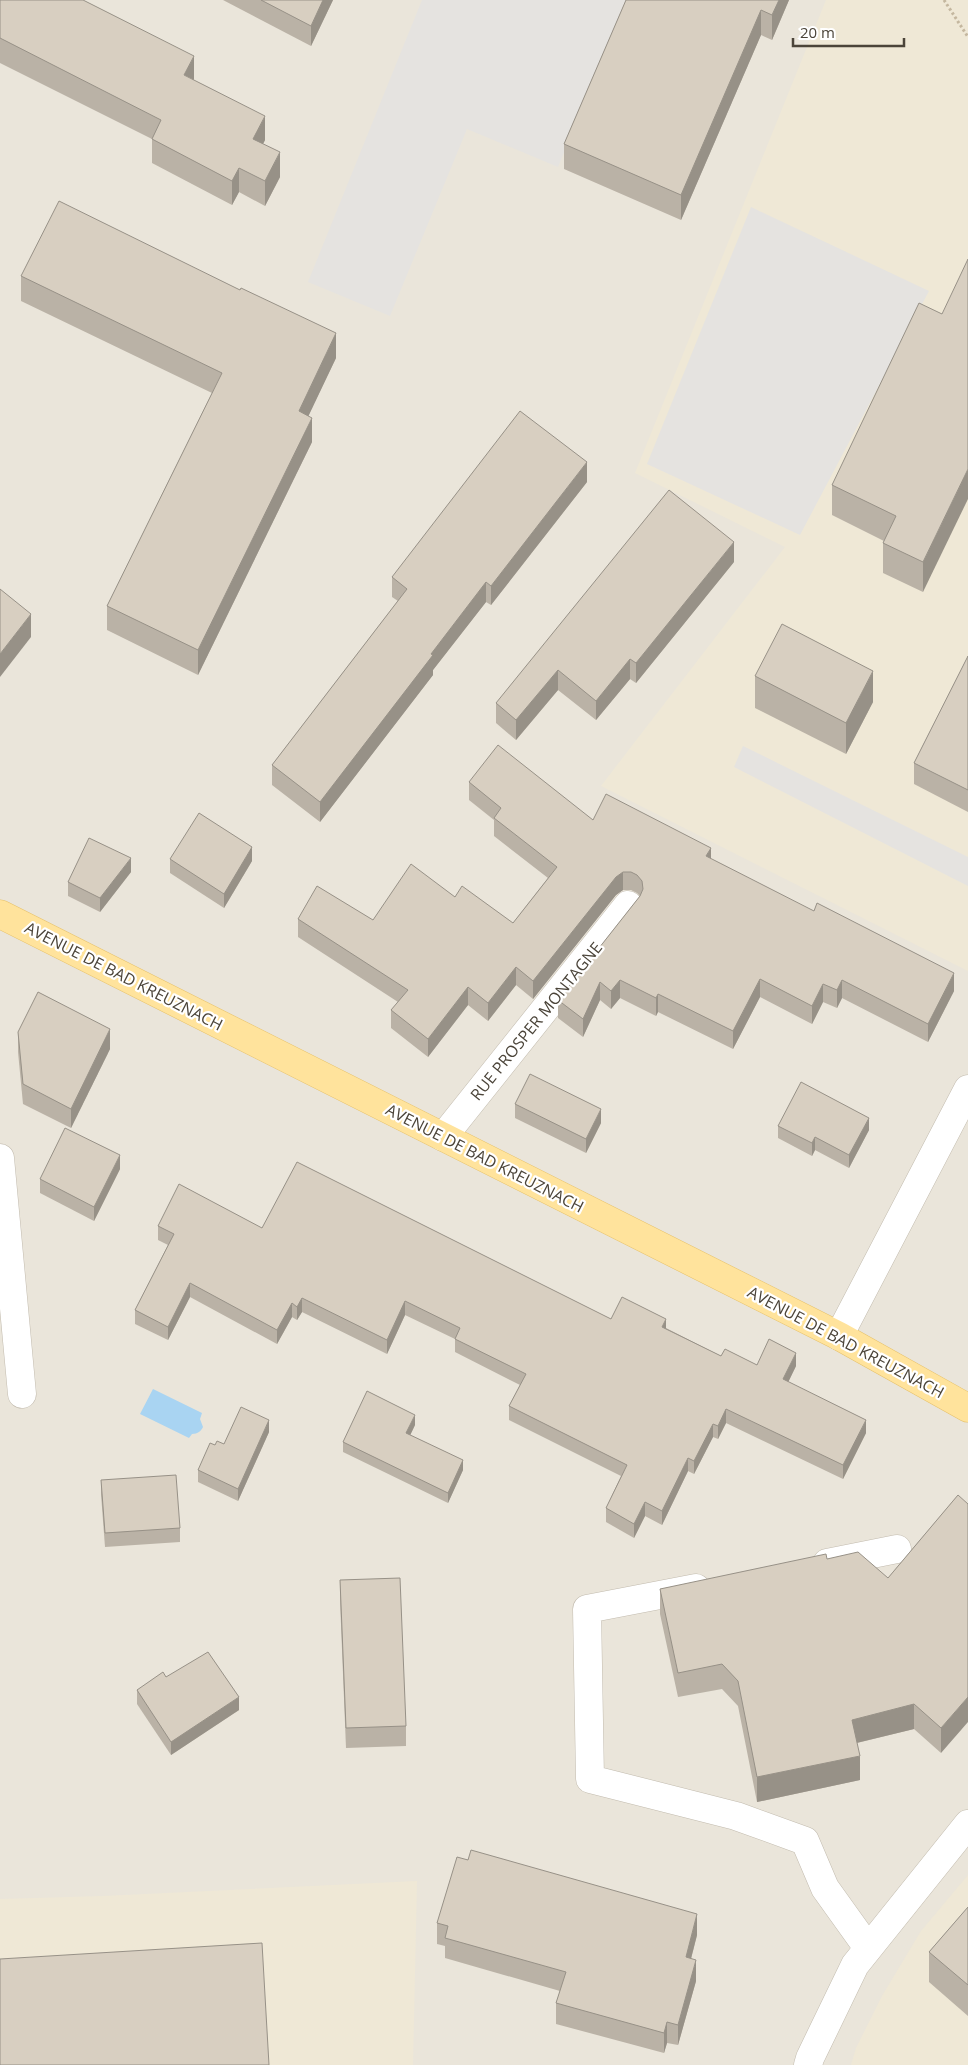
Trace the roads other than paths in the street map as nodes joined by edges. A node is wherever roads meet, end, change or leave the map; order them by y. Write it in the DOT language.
graph roads {
  1 [pos="628,905"];
  2 [pos="0,914"];
  3 [pos="968,1089"];
  4 [pos="443,1137"];
  5 [pos="0,1158"];
  6 [pos="840,1336"];
  7 [pos="22,1394"];
  8 [pos="968,1408"];
  9 [pos="898,1549"];
  10 [pos="800,1568"];
  11 [pos="723,1583"];
  12 [pos="968,1824"];
  13 [pos="868,1948"];
  14 [pos="808,2065"];
  1 -- 4 [label="street, RUE PROSPER MONTAGNE"];
  2 -- 4 [label="main road, AVENUE DE BAD KREUZNACH"];
  3 -- 6 [label="street"];
  4 -- 6 [label="main road, AVENUE DE BAD KREUZNACH"];
  5 -- 7 [label="street"];
  6 -- 8 [label="main road, AVENUE DE BAD KREUZNACH"];
  9 -- 10 [label="street"];
  11 -- 13 [label="street"];
  12 -- 13 [label="street"];
  13 -- 14 [label="street"];
}
